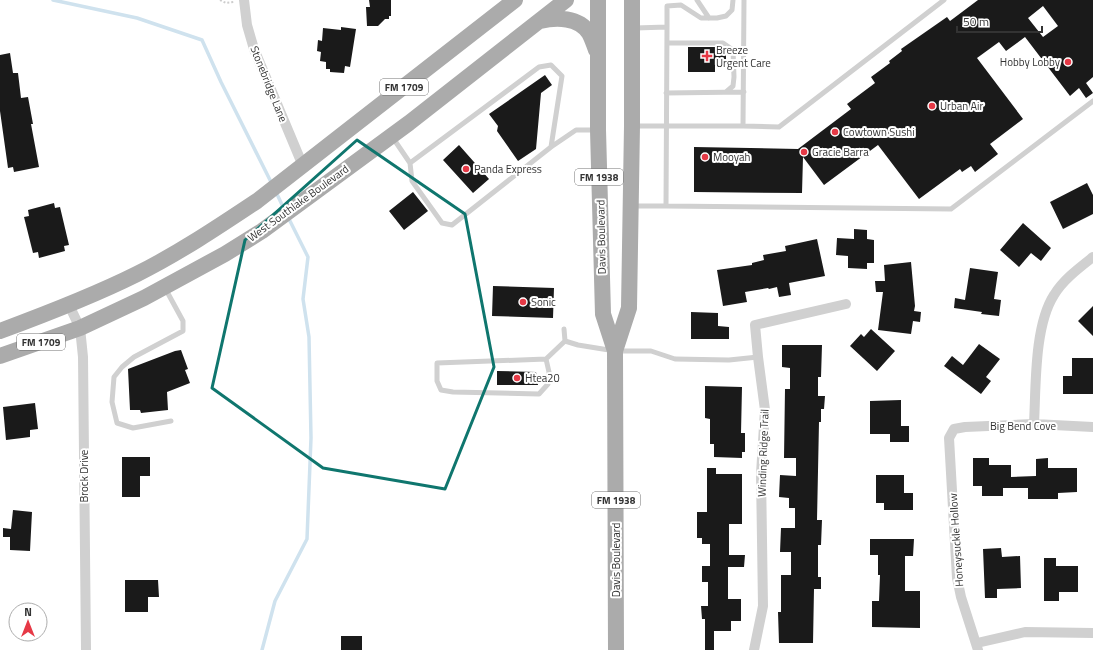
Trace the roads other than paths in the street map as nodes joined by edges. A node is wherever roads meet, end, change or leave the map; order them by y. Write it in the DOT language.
graph roads {
  1 [pos="515,0"];
  2 [pos="566,0"];
  3 [pos="598,0"];
  4 [pos="632,0"];
  5 [pos="697,0"];
  6 [pos="733,0"];
  7 [pos="744,0"];
  8 [pos="944,0"];
  9 [pos="244,1"];
  10 [pos="709,18"];
  11 [pos="538,21"];
  12 [pos="667,27"];
  13 [pos="632,28"];
  14 [pos="667,43"];
  15 [pos="598,54"];
  16 [pos="726,92"];
  17 [pos="744,92"];
  18 [pos="666,93"];
  19 [pos="1093,100"];
  20 [pos="632,126"];
  21 [pos="666,126"];
  22 [pos="743,126"];
  23 [pos="598,130"];
  24 [pos="392,136"];
  25 [pos="551,147"];
  26 [pos="410,163"];
  27 [pos="298,169"];
  28 [pos="631,206"];
  29 [pos="666,206"];
  30 [pos="1093,257"];
  31 [pos="164,288"];
  32 [pos="846,304"];
  33 [pos="70,305"];
  34 [pos="80,328"];
  35 [pos="564,329"];
  36 [pos="0,331"];
  37 [pos="566,341"];
  38 [pos="615,351"];
  39 [pos="1,353"];
  40 [pos="758,357"];
  41 [pos="546,359"];
  42 [pos="171,421"];
  43 [pos="1034,424"];
  44 [pos="1093,427"];
  45 [pos="954,429"];
  46 [pos="1093,633"];
  47 [pos="977,647"];
  48 [pos="86,650"];
  49 [pos="616,650"];
  50 [pos="754,650"];
  1 -- 27 [label="main road, FM 1709"];
  2 -- 11 [label="main road, West Southlake Boulevard / FM 1709"];
  3 -- 15 [label="main road, Davis Boulevard / FM 1938"];
  4 -- 13 [label="main road, Davis Boulevard / FM 1938"];
  5 -- 10 [label="lane"];
  6 -- 10 [label="lane"];
  7 -- 17 [label="lane"];
  8 -- 22 [label="lane"];
  9 -- 27 [label="street, Stonebridge Lane"];
  10 -- 12 [label="lane"];
  11 -- 15 [label="main road"];
  11 -- 24 [label="main road, West Southlake Boulevard / FM 1709"];
  12 -- 13 [label="lane"];
  12 -- 14 [label="lane"];
  13 -- 20 [label="main road, Davis Boulevard / FM 1938"];
  14 -- 16 [label="lane"];
  14 -- 18 [label="lane"];
  15 -- 23 [label="main road, Davis Boulevard / FM 1938"];
  16 -- 17 [label="lane"];
  16 -- 18 [label="lane"];
  17 -- 22 [label="lane"];
  18 -- 21 [label="lane"];
  19 -- 29 [label="lane"];
  20 -- 21 [label="lane"];
  20 -- 28 [label="main road, Davis Boulevard / FM 1938"];
  21 -- 22 [label="lane"];
  21 -- 29 [label="lane"];
  23 -- 25 [label="lane"];
  23 -- 38 [label="main road, Davis Boulevard / FM 1938"];
  24 -- 26 [label="lane"];
  24 -- 31 [label="main road, West Southlake Boulevard / FM 1709"];
  25 -- 26 [label="lane"];
  25 -- 26 [label="lane"];
  27 -- 33 [label="main road, FM 1709"];
  28 -- 29 [label="lane"];
  28 -- 38 [label="main road, Davis Boulevard / FM 1938"];
  30 -- 43 [label="street"];
  31 -- 34 [label="main road, West Southlake Boulevard / FM 1709"];
  31 -- 42 [label="lane"];
  32 -- 40 [label="street, Winding Ridge Trail"];
  33 -- 34 [label="street, Brock Drive"];
  33 -- 36 [label="main road, FM 1709"];
  34 -- 39 [label="main road, West Southlake Boulevard / FM 1709"];
  34 -- 48 [label="street, Brock Drive"];
  35 -- 37 [label="lane"];
  37 -- 38 [label="lane"];
  37 -- 41 [label="lane"];
  38 -- 40 [label="lane"];
  38 -- 49 [label="main road, Davis Boulevard / FM 1938"];
  40 -- 50 [label="street, Winding Ridge Trail"];
  41 -- 41 [label="lane"];
  43 -- 44 [label="street, Big Bend Cove"];
  43 -- 45 [label="street, Big Bend Cove"];
  45 -- 47 [label="street, Honeysuckle Hollow"];
  46 -- 47 [label="street"];
}
